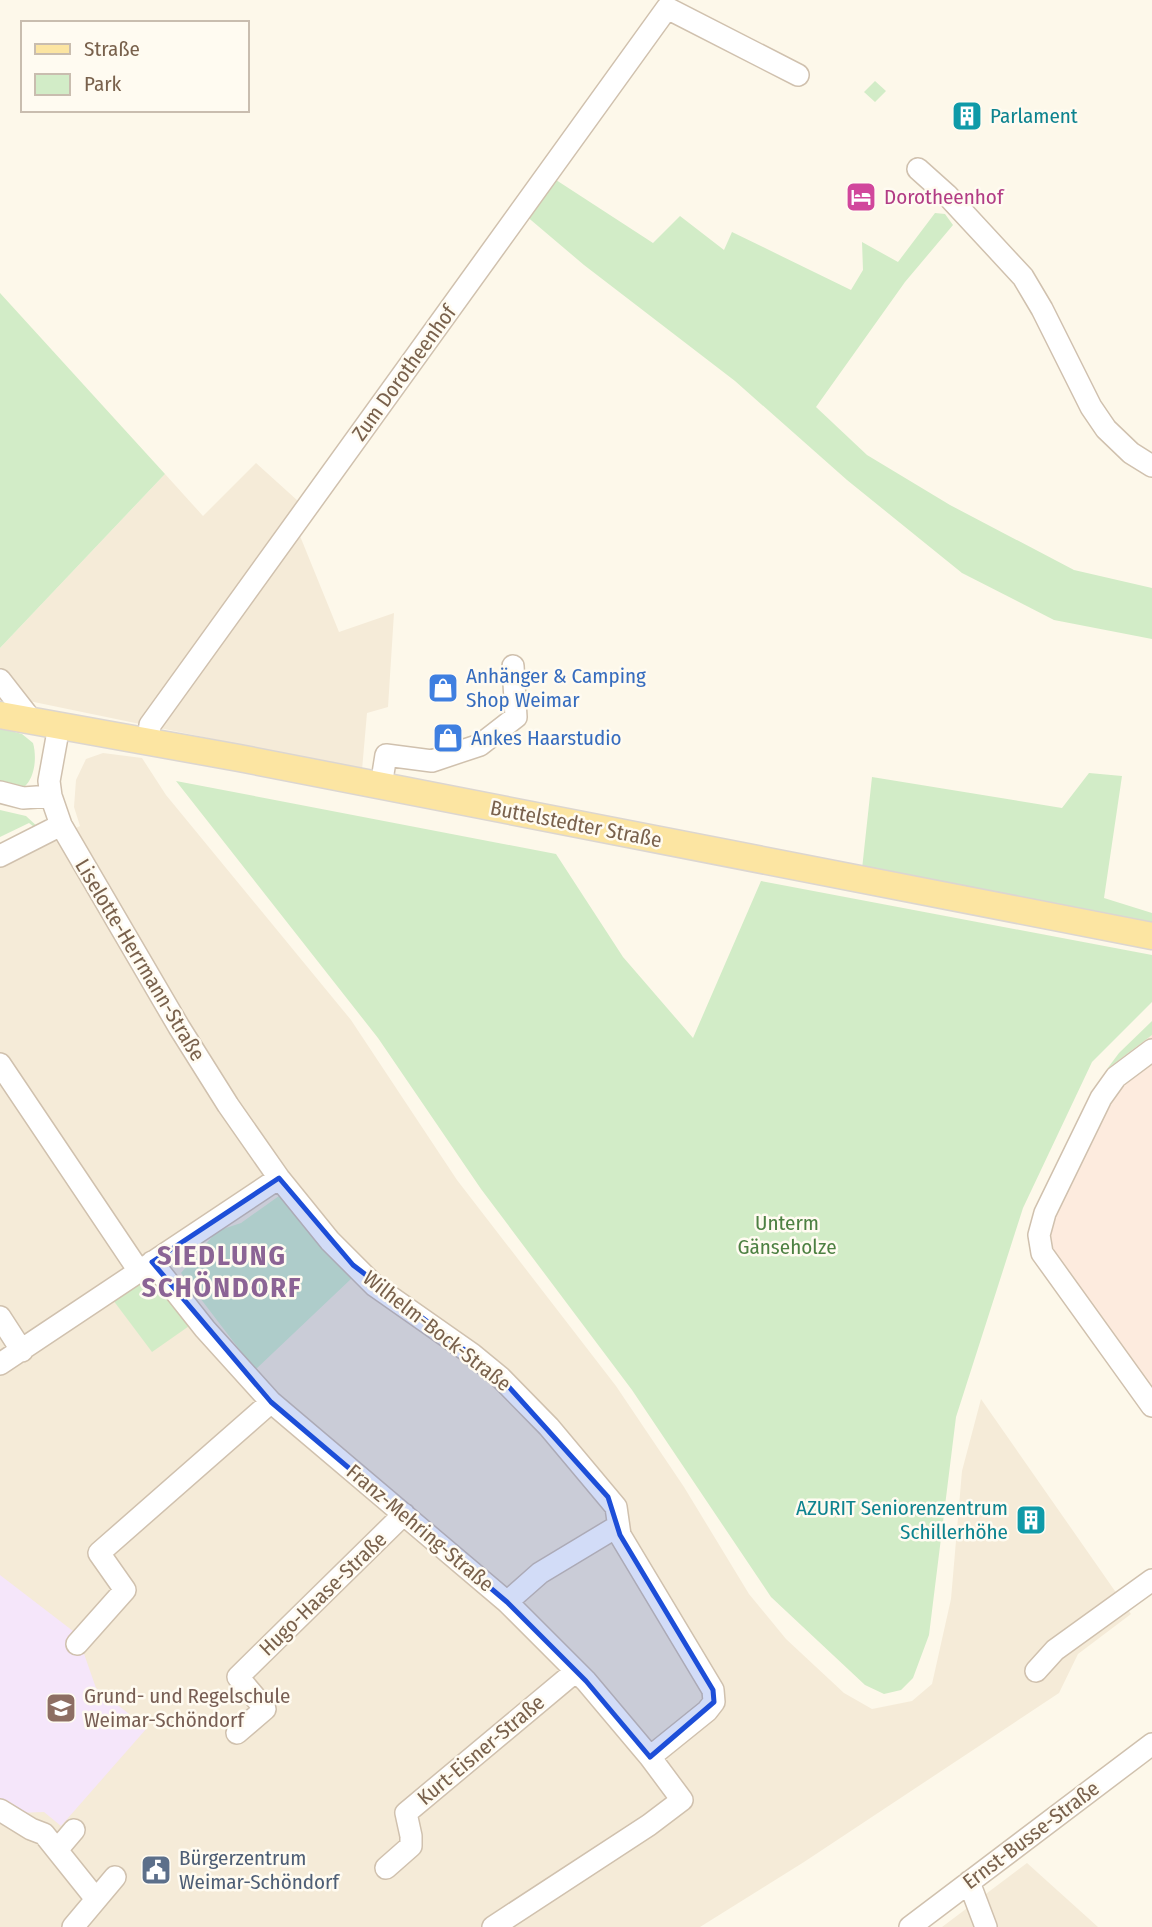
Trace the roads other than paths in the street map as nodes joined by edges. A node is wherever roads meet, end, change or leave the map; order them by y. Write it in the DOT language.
graph roads {
  1 [pos="798,75"];
  2 [pos="918,169"];
  3 [pos="1152,466"];
  4 [pos="513,666"];
  5 [pos="0,680"];
  6 [pos="0,715"];
  7 [pos="32,721"];
  8 [pos="59,726"];
  9 [pos="148,741"];
  10 [pos="381,786"];
  11 [pos="0,792"];
  12 [pos="51,796"];
  13 [pos="61,825"];
  14 [pos="0,856"];
  15 [pos="1152,936"];
  16 [pos="1152,1049"];
  17 [pos="0,1064"];
  18 [pos="279,1178"];
  19 [pos="146,1267"];
  20 [pos="0,1317"];
  21 [pos="22,1351"];
  22 [pos="0,1364"];
  23 [pos="271,1402"];
  24 [pos="1152,1405"];
  25 [pos="404,1514"];
  26 [pos="618,1526"];
  27 [pos="1152,1580"];
  28 [pos="507,1602"];
  29 [pos="80,1641"];
  30 [pos="576,1671"];
  31 [pos="1036,1671"];
  32 [pos="237,1733"];
  33 [pos="1152,1744"];
  34 [pos="650,1757"];
  35 [pos="0,1810"];
  36 [pos="36,1813"];
  37 [pos="74,1830"];
  38 [pos="50,1842"];
  39 [pos="386,1868"];
  40 [pos="115,1877"];
  41 [pos="969,1882"];
  42 [pos="96,1899"];
  43 [pos="74,1927"];
  44 [pos="493,1927"];
  45 [pos="910,1927"];
  46 [pos="986,1927"];
  1 -- 9 [label="street, Zum Dorotheenhof"];
  2 -- 3 [label="street"];
  4 -- 10 [label="street"];
  5 -- 7 [label="street"];
  6 -- 7 [label="main road, Buttelstedter Straße"];
  7 -- 8 [label="main road, Buttelstedter Straße"];
  8 -- 9 [label="main road, Buttelstedter Straße"];
  8 -- 12 [label="street, Liselotte-Herrmann-Straße"];
  9 -- 10 [label="main road, Buttelstedter Straße"];
  10 -- 15 [label="main road, Buttelstedter Straße"];
  11 -- 12 [label="street"];
  12 -- 13 [label="street, Liselotte-Herrmann-Straße"];
  13 -- 14 [label="street"];
  13 -- 18 [label="street, Liselotte-Herrmann-Straße"];
  16 -- 24 [label="street"];
  17 -- 19 [label="street, Franz-Mehring-Straße"];
  18 -- 19 [label="street"];
  18 -- 26 [label="street, Wilhelm-Bock-Straße"];
  19 -- 21 [label="street"];
  19 -- 23 [label="street, Franz-Mehring-Straße"];
  20 -- 21 [label="street"];
  21 -- 22 [label="street"];
  23 -- 25 [label="street, Franz-Mehring-Straße"];
  23 -- 29 [label="street"];
  25 -- 28 [label="street, Franz-Mehring-Straße"];
  25 -- 32 [label="street, Hugo-Haase-Straße"];
  26 -- 28 [label="street"];
  26 -- 34 [label="street, Wilhelm-Bock-Straße"];
  27 -- 31 [label="street"];
  28 -- 30 [label="street, Franz-Mehring-Straße"];
  30 -- 34 [label="street, Franz-Mehring-Straße"];
  30 -- 39 [label="street, Kurt-Eisner-Straße"];
  33 -- 41 [label="street, Ernst-Busse-Straße"];
  34 -- 44 [label="street, Franz-Mehring-Straße"];
  35 -- 38 [label="street"];
  36 -- 38 [label="street"];
  37 -- 38 [label="street"];
  38 -- 42 [label="street"];
  40 -- 42 [label="street"];
  41 -- 45 [label="street, Ernst-Busse-Straße"];
  41 -- 46 [label="street"];
  42 -- 43 [label="street"];
}
